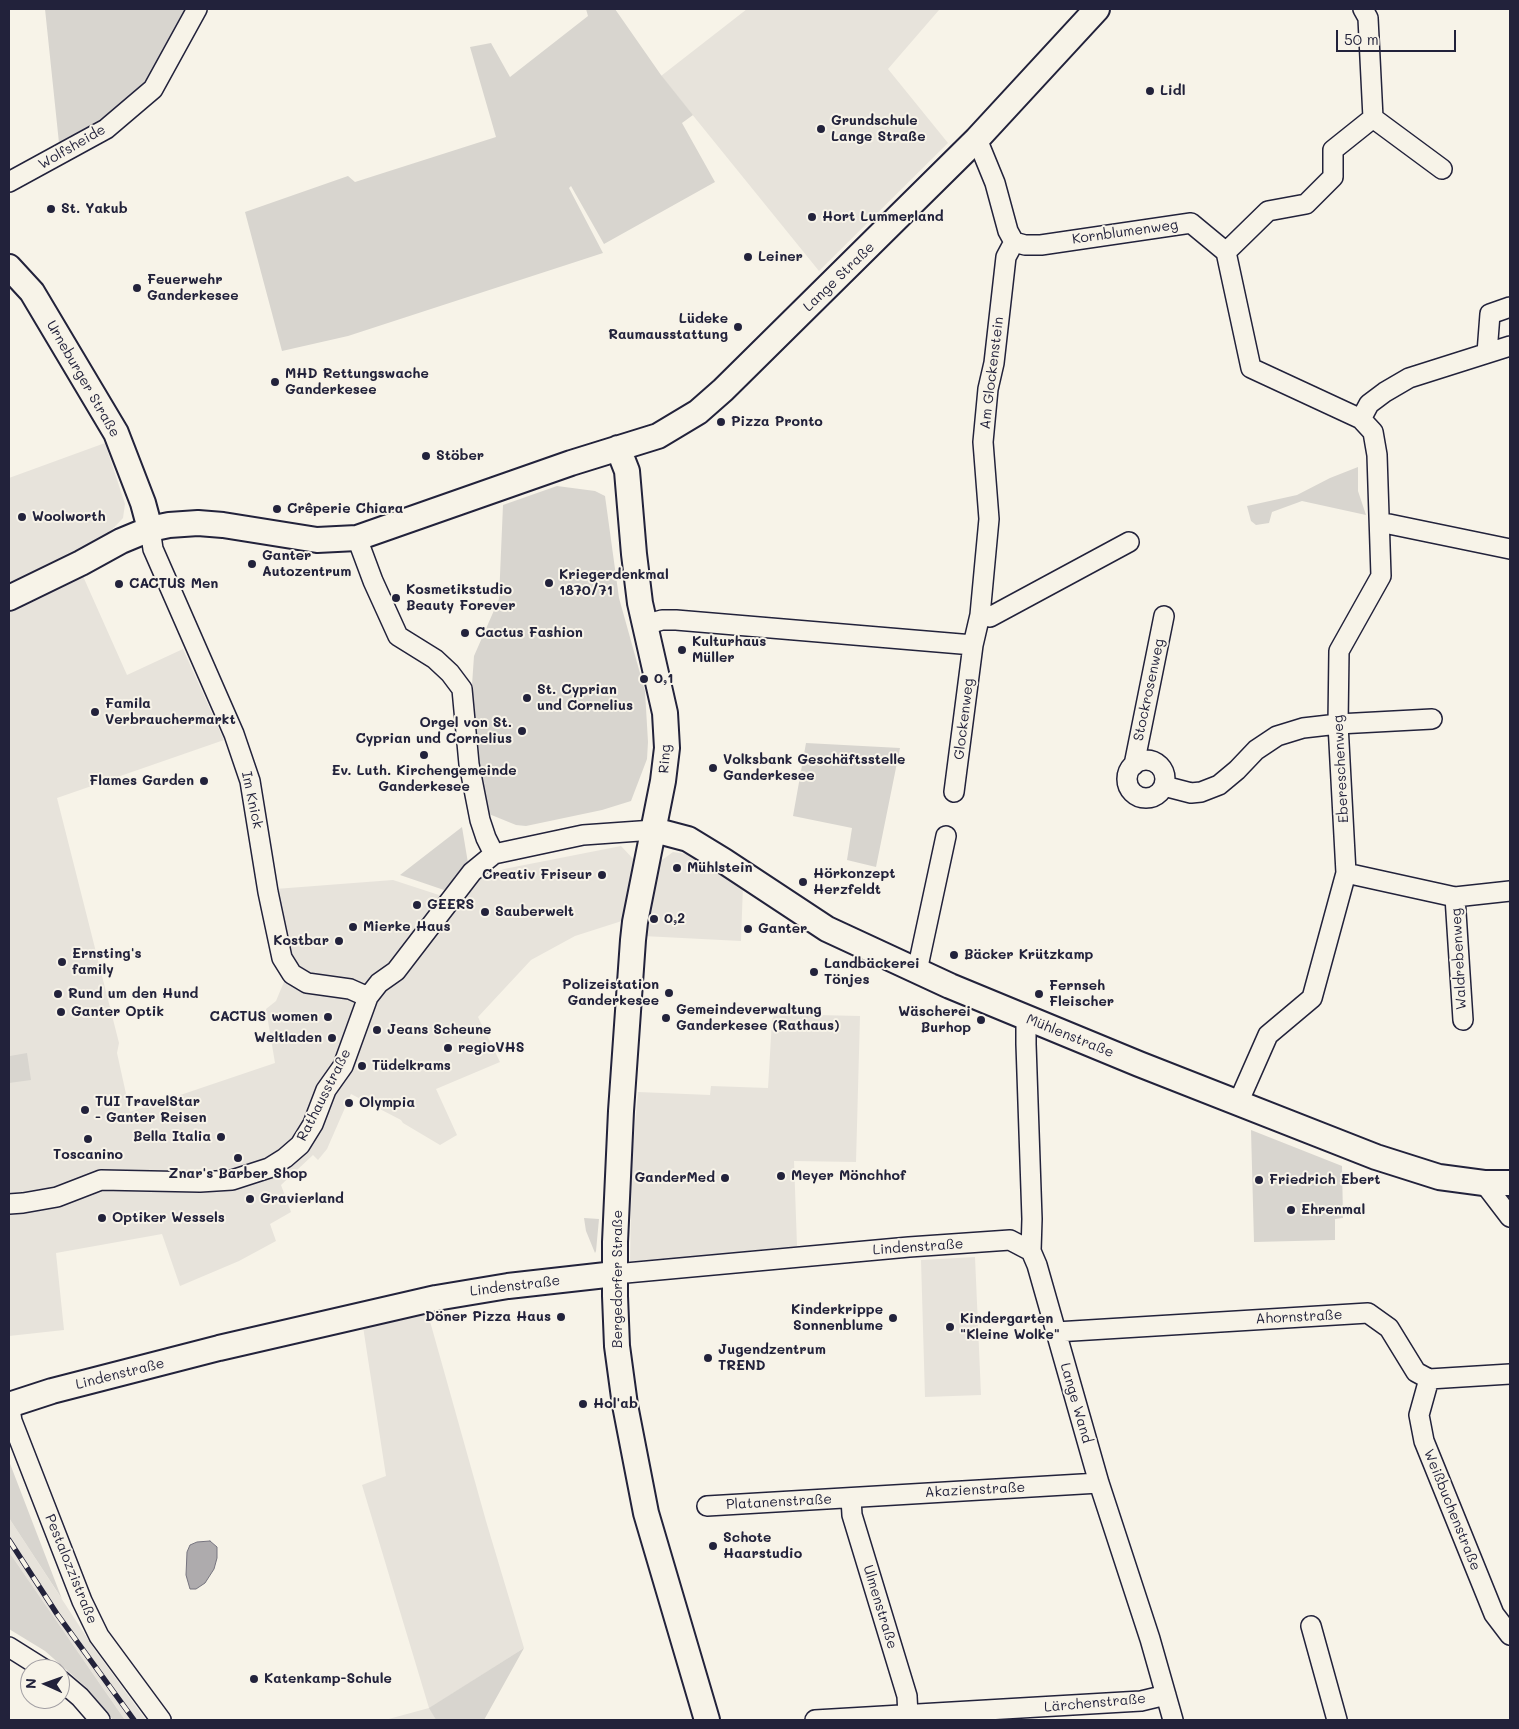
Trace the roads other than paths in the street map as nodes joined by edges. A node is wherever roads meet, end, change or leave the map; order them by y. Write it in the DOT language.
graph roads {
  1 [pos="197,9"];
  2 [pos="1098,9"];
  3 [pos="1363,9"];
  4 [pos="1373,118"];
  5 [pos="977,139"];
  6 [pos="1442,169"];
  7 [pos="9,182"];
  8 [pos="1014,242"];
  9 [pos="1226,252"];
  10 [pos="9,267"];
  11 [pos="1510,307"];
  12 [pos="1510,346"];
  13 [pos="1487,353"];
  14 [pos="1361,420"];
  15 [pos="618,448"];
  16 [pos="1380,524"];
  17 [pos="150,529"];
  18 [pos="357,538"];
  19 [pos="1129,542"];
  20 [pos="1510,550"];
  21 [pos="9,598"];
  22 [pos="980,615"];
  23 [pos="1164,616"];
  24 [pos="644,625"];
  25 [pos="973,645"];
  26 [pos="1432,719"];
  27 [pos="1338,724"];
  28 [pos="1134,764"];
  29 [pos="1164,786"];
  30 [pos="954,792"];
  31 [pos="654,830"];
  32 [pos="946,836"];
  33 [pos="494,854"];
  34 [pos="1346,873"];
  35 [pos="1510,891"];
  36 [pos="1455,898"];
  37 [pos="916,971"];
  38 [pos="368,997"];
  39 [pos="1029,1018"];
  40 [pos="1462,1020"];
  41 [pos="1238,1104"];
  42 [pos="1484,1183"];
  43 [pos="1510,1183"];
  44 [pos="9,1204"];
  45 [pos="1510,1217"];
  46 [pos="1031,1251"];
  47 [pos="615,1274"];
  48 [pos="1056,1332"];
  49 [pos="1510,1374"];
  50 [pos="1429,1379"];
  51 [pos="9,1404"];
  52 [pos="1099,1483"];
  53 [pos="851,1498"];
  54 [pos="707,1506"];
  55 [pos="1311,1626"];
  56 [pos="1510,1635"];
  57 [pos="9,1647"];
  58 [pos="28,1659"];
  59 [pos="70,1688"];
  60 [pos="1166,1695"];
  61 [pos="908,1716"];
  62 [pos="100,1720"];
  63 [pos="161,1720"];
  64 [pos="707,1720"];
  65 [pos="815,1720"];
  66 [pos="1173,1720"];
  67 [pos="1337,1720"];
  1 -- 7 [label="street, Wolfsheide"];
  2 -- 5 [label="street, Lange Straße"];
  3 -- 4 [label="street"];
  4 -- 6 [label="street"];
  4 -- 9 [label="street"];
  5 -- 8 [label="street"];
  5 -- 15 [label="street, Lange Straße"];
  8 -- 9 [label="street, Kornblumenweg"];
  8 -- 22 [label="street, Am Glockenstein"];
  9 -- 14 [label="street"];
  10 -- 17 [label="street, Urneburger Straße"];
  11 -- 13 [label="street"];
  12 -- 13 [label="street"];
  13 -- 14 [label="street"];
  14 -- 16 [label="street, Ebereschenweg"];
  15 -- 18 [label="street"];
  15 -- 24 [label="street, Ring"];
  16 -- 20 [label="street"];
  16 -- 27 [label="street, Ebereschenweg"];
  17 -- 18 [label="street"];
  17 -- 21 [label="street"];
  17 -- 38 [label="street, Im Knick"];
  18 -- 33 [label="street"];
  19 -- 22 [label="street"];
  22 -- 25 [label="street, Am Glockenstein"];
  23 -- 28 [label="street, Stockrosenweg"];
  24 -- 25 [label="street"];
  24 -- 31 [label="street, Ring"];
  25 -- 30 [label="street, Glockenweg"];
  26 -- 27 [label="street"];
  27 -- 29 [label="street"];
  27 -- 34 [label="street, Ebereschenweg"];
  28 -- 29 [label="street, Stockrosenweg"];
  28 -- 29 [label="street, Stockrosenweg"];
  31 -- 33 [label="street"];
  31 -- 37 [label="street, Mühlenstraße"];
  31 -- 47 [label="street, Bergedorfer Straße"];
  32 -- 37 [label="street"];
  33 -- 38 [label="street, Rathausstraße"];
  34 -- 36 [label="street"];
  34 -- 41 [label="street, Ebereschenweg"];
  35 -- 36 [label="street"];
  36 -- 40 [label="street, Waldrebenweg"];
  37 -- 39 [label="street, Mühlenstraße"];
  38 -- 44 [label="street, Rathausstraße"];
  39 -- 41 [label="street, Mühlenstraße"];
  39 -- 46 [label="street, Lange Wand"];
  41 -- 42 [label="street, Mühlenstraße"];
  42 -- 43 [label="street, Mühlenstraße"];
  42 -- 45 [label="street"];
  46 -- 47 [label="street, Lindenstraße"];
  46 -- 48 [label="street, Lange Wand"];
  47 -- 51 [label="street, Lindenstraße"];
  47 -- 64 [label="street, Bergedorfer Straße"];
  48 -- 50 [label="street, Ahornstraße"];
  48 -- 52 [label="street, Lange Wand"];
  49 -- 50 [label="street"];
  50 -- 56 [label="street, Weißbuchenstraße"];
  51 -- 63 [label="street, Pestalozzistraße"];
  52 -- 53 [label="street, Akazienstraße"];
  52 -- 60 [label="street, Lange Wand"];
  53 -- 54 [label="street, Platanenstraße"];
  53 -- 61 [label="street, Ulmenstraße"];
  55 -- 67 [label="street"];
  57 -- 58 [label="street"];
  59 -- 62 [label="street"];
  60 -- 61 [label="street, Lärchenstraße"];
  60 -- 66 [label="street, Lange Wand"];
  61 -- 65 [label="street, Lärchenstraße"];
}
